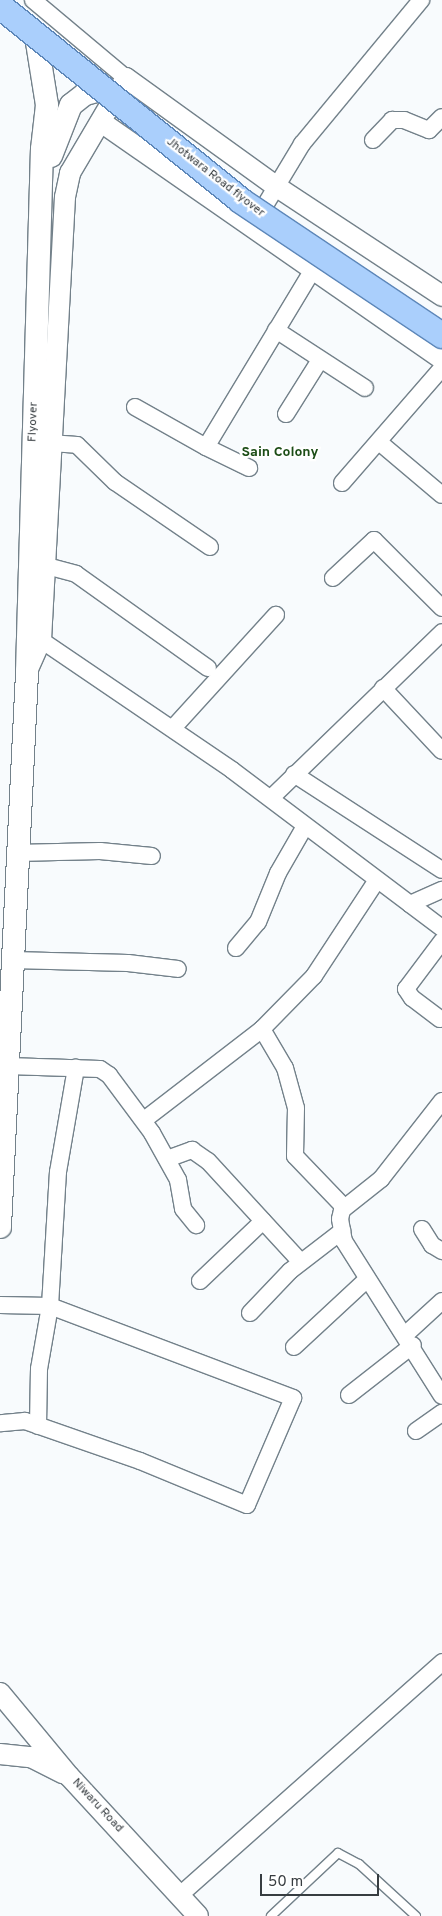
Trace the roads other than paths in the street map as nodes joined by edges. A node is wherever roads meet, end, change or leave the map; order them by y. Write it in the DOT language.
graph roads {
  1 [pos="18,0"];
  2 [pos="34,0"];
  3 [pos="421,0"];
  4 [pos="0,6"];
  5 [pos="36,36"];
  6 [pos="126,78"];
  7 [pos="104,89"];
  8 [pos="442,117"];
  9 [pos="101,122"];
  10 [pos="435,134"];
  11 [pos="373,140"];
  12 [pos="44,173"];
  13 [pos="277,187"];
  14 [pos="251,228"];
  15 [pos="312,270"];
  16 [pos="442,296"];
  17 [pos="442,321"];
  18 [pos="276,330"];
  19 [pos="442,335"];
  20 [pos="442,359"];
  21 [pos="320,360"];
  22 [pos="442,368"];
  23 [pos="365,388"];
  24 [pos="135,407"];
  25 [pos="286,414"];
  26 [pos="379,442"];
  27 [pos="50,443"];
  28 [pos="206,447"];
  29 [pos="249,468"];
  30 [pos="342,483"];
  31 [pos="442,495"];
  32 [pos="210,547"];
  33 [pos="43,565"];
  34 [pos="333,578"];
  35 [pos="442,608"];
  36 [pos="276,615"];
  37 [pos="34,632"];
  38 [pos="442,632"];
  39 [pos="208,668"];
  40 [pos="383,688"];
  41 [pos="173,728"];
  42 [pos="442,751"];
  43 [pos="294,774"];
  44 [pos="271,798"];
  45 [pos="305,826"];
  46 [pos="16,853"];
  47 [pos="152,856"];
  48 [pos="442,870"];
  49 [pos="377,880"];
  50 [pos="442,890"];
  51 [pos="410,904"];
  52 [pos="442,928"];
  53 [pos="442,941"];
  54 [pos="236,948"];
  55 [pos="12,960"];
  56 [pos="178,969"];
  57 [pos="440,1019"];
  58 [pos="262,1029"];
  59 [pos="7,1066"];
  60 [pos="76,1068"];
  61 [pos="442,1101"];
  62 [pos="144,1120"];
  63 [pos="167,1159"];
  64 [pos="342,1210"];
  65 [pos="263,1221"];
  66 [pos="196,1225"];
  67 [pos="0,1227"];
  68 [pos="422,1229"];
  69 [pos="342,1231"];
  70 [pos="442,1251"];
  71 [pos="300,1262"];
  72 [pos="366,1280"];
  73 [pos="200,1281"];
  74 [pos="442,1301"];
  75 [pos="0,1305"];
  76 [pos="50,1306"];
  77 [pos="250,1312"];
  78 [pos="409,1339"];
  79 [pos="294,1347"];
  80 [pos="350,1395"];
  81 [pos="442,1396"];
  82 [pos="442,1414"];
  83 [pos="0,1424"];
  84 [pos="38,1426"];
  85 [pos="416,1431"];
  86 [pos="442,1662"];
  87 [pos="0,1692"];
  88 [pos="0,1754"];
  89 [pos="69,1776"];
  90 [pos="180,1895"];
  91 [pos="198,1916"];
  92 [pos="271,1916"];
  93 [pos="416,1916"];
  1 -- 17 [label="main road, Jhotwara Road flyover"];
  2 -- 6 [label="street"];
  3 -- 13 [label="street"];
  4 -- 5 [label="main road, Jhotwara Road flyover, bridge"];
  5 -- 7 [label="main road, Jhotwara Road flyover, bridge"];
  5 -- 12 [label="main road, Flyover"];
  6 -- 9 [label="street"];
  6 -- 13 [label="street"];
  7 -- 12 [label="main road, Flyover"];
  7 -- 19 [label="main road, Jhotwara Road flyover, bridge"];
  8 -- 10 [label="street"];
  9 -- 14 [label="street"];
  9 -- 27 [label="street"];
  10 -- 11 [label="street"];
  12 -- 37 [label="main road, Flyover"];
  13 -- 14 [label="street"];
  13 -- 16 [label="street"];
  14 -- 15 [label="street"];
  15 -- 18 [label="street"];
  15 -- 20 [label="street"];
  18 -- 21 [label="street"];
  18 -- 28 [label="street"];
  21 -- 23 [label="street"];
  21 -- 25 [label="street"];
  22 -- 26 [label="street"];
  24 -- 28 [label="street"];
  26 -- 30 [label="street"];
  26 -- 31 [label="street"];
  27 -- 32 [label="street"];
  27 -- 33 [label="street"];
  28 -- 29 [label="street"];
  33 -- 37 [label="street"];
  33 -- 39 [label="street"];
  34 -- 35 [label="street"];
  36 -- 41 [label="street"];
  37 -- 41 [label="street"];
  37 -- 46 [label="main road, Flyover"];
  38 -- 40 [label="street"];
  40 -- 42 [label="street"];
  40 -- 43 [label="street"];
  41 -- 44 [label="street"];
  43 -- 44 [label="street"];
  43 -- 48 [label="street"];
  44 -- 45 [label="street"];
  45 -- 49 [label="street"];
  45 -- 54 [label="street"];
  46 -- 47 [label="street"];
  46 -- 55 [label="main road, Flyover"];
  49 -- 51 [label="street"];
  49 -- 58 [label="street"];
  50 -- 51 [label="street"];
  51 -- 52 [label="street"];
  53 -- 57 [label="street"];
  55 -- 56 [label="street"];
  55 -- 59 [label="main road, Flyover"];
  58 -- 62 [label="street"];
  58 -- 64 [label="street"];
  59 -- 60 [label="street"];
  59 -- 67 [label="main road, Flyover"];
  60 -- 62 [label="street"];
  60 -- 76 [label="street"];
  61 -- 64 [label="street"];
  62 -- 63 [label="street"];
  63 -- 65 [label="street"];
  63 -- 66 [label="street"];
  64 -- 69 [label="street"];
  65 -- 71 [label="street"];
  65 -- 73 [label="street"];
  68 -- 70 [label="street"];
  69 -- 71 [label="street"];
  69 -- 72 [label="street"];
  71 -- 77 [label="street"];
  72 -- 78 [label="street"];
  72 -- 79 [label="street"];
  74 -- 78 [label="street"];
  75 -- 76 [label="street"];
  76 -- 84 [label="street"];
  76 -- 84 [label="street"];
  78 -- 80 [label="street"];
  78 -- 81 [label="street"];
  82 -- 85 [label="street"];
  83 -- 84 [label="street"];
  86 -- 90 [label="street"];
  87 -- 89 [label="street, Niwaru Road"];
  88 -- 89 [label="street"];
  89 -- 90 [label="street, Niwaru Road"];
  90 -- 91 [label="street, Niwaru Road"];
  92 -- 93 [label="lane"];
}
